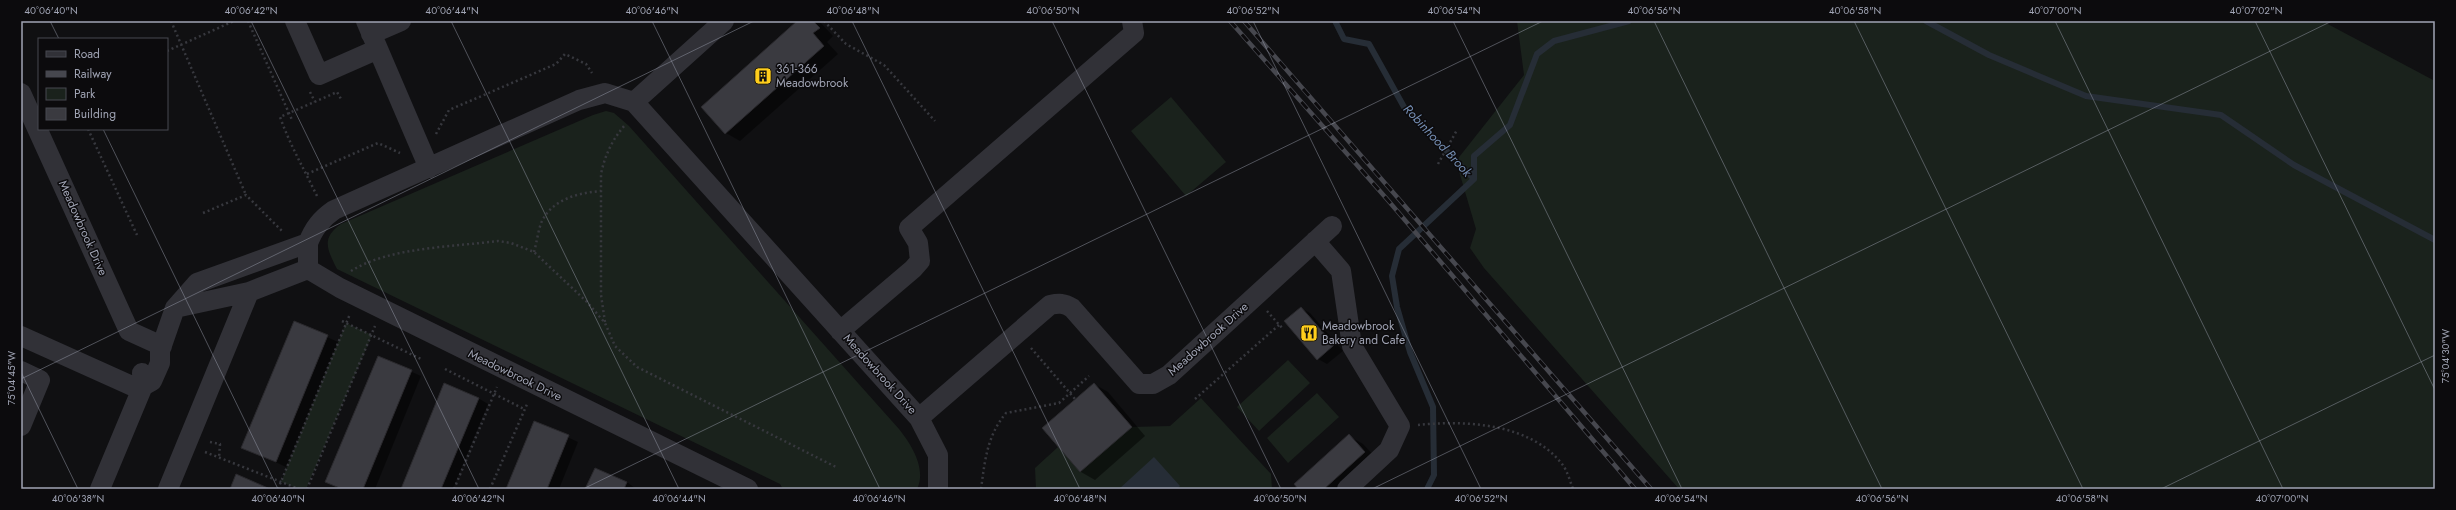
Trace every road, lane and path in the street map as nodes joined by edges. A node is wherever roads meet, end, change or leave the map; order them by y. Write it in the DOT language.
graph roads {
  1 [pos="170,21"];
  2 [pos="234,21"];
  3 [pos="248,21"];
  4 [pos="295,21"];
  5 [pos="401,21"];
  6 [pos="724,21"];
  7 [pos="824,21"];
  8 [pos="1133,27"];
  9 [pos="372,35"];
  10 [pos="168,51"];
  11 [pos="592,73"];
  12 [pos="309,90"];
  13 [pos="21,93"];
  14 [pos="341,99"];
  15 [pos="314,102"];
  16 [pos="634,102"];
  17 [pos="289,114"];
  18 [pos="292,120"];
  19 [pos="935,121"];
  20 [pos="625,125"];
  21 [pos="88,130"];
  22 [pos="1457,130"];
  23 [pos="435,136"];
  24 [pos="404,155"];
  25 [pos="1438,164"];
  26 [pos="429,168"];
  27 [pos="307,174"];
  28 [pos="601,190"];
  29 [pos="246,195"];
  30 [pos="317,196"];
  31 [pos="203,213"];
  32 [pos="1332,226"];
  33 [pos="137,235"];
  34 [pos="1315,241"];
  35 [pos="303,245"];
  36 [pos="534,252"];
  37 [pos="308,270"];
  38 [pos="349,273"];
  39 [pos="250,292"];
  40 [pos="357,297"];
  41 [pos="1264,307"];
  42 [pos="175,308"];
  43 [pos="382,309"];
  44 [pos="342,320"];
  45 [pos="346,323"];
  46 [pos="605,323"];
  47 [pos="1279,326"];
  48 [pos="1283,329"];
  49 [pos="840,330"];
  50 [pos="372,335"];
  51 [pos="21,336"];
  52 [pos="161,348"];
  53 [pos="1030,348"];
  54 [pos="423,360"];
  55 [pos="445,369"];
  56 [pos="21,371"];
  57 [pos="1089,376"];
  58 [pos="497,386"];
  59 [pos="142,388"];
  60 [pos="1070,393"];
  61 [pos="1075,399"];
  62 [pos="1195,399"];
  63 [pos="528,402"];
  64 [pos="525,409"];
  65 [pos="919,418"];
  66 [pos="1410,425"];
  67 [pos="21,426"];
  68 [pos="219,458"];
  69 [pos="836,467"];
  70 [pos="281,482"];
  71 [pos="100,489"];
  72 [pos="168,489"];
  73 [pos="278,489"];
  74 [pos="299,489"];
  75 [pos="307,489"];
  76 [pos="454,489"];
  77 [pos="490,489"];
  78 [pos="748,489"];
  79 [pos="938,489"];
  80 [pos="982,489"];
  81 [pos="1347,489"];
  82 [pos="1573,489"];
  1 -- 29 [label="path"];
  2 -- 10 [label="path"];
  3 -- 17 [label="path"];
  4 -- 9 [label="street"];
  5 -- 9 [label="street"];
  6 -- 16 [label="street"];
  7 -- 19 [label="path"];
  8 -- 49 [label="street, Meadowbrook Drive"];
  9 -- 26 [label="street"];
  11 -- 23 [label="path"];
  12 -- 15 [label="path"];
  13 -- 52 [label="street, Meadowbrook Drive"];
  14 -- 15 [label="path"];
  15 -- 17 [label="path"];
  16 -- 26 [label="street"];
  16 -- 49 [label="street, Meadowbrook Drive"];
  17 -- 18 [label="path"];
  17 -- 27 [label="path"];
  20 -- 28 [label="path"];
  21 -- 33 [label="path"];
  22 -- 25 [label="path"];
  24 -- 27 [label="path"];
  26 -- 35 [label="street"];
  27 -- 30 [label="path"];
  28 -- 36 [label="path"];
  28 -- 46 [label="path"];
  29 -- 31 [label="path"];
  29 -- 35 [label="path"];
  32 -- 34 [label="street, Meadowbrook Drive"];
  34 -- 65 [label="street, Meadowbrook Drive"];
  34 -- 81 [label="street"];
  35 -- 37 [label="street"];
  35 -- 42 [label="street"];
  36 -- 38 [label="path"];
  36 -- 46 [label="path"];
  37 -- 39 [label="street"];
  37 -- 40 [label="street, Meadowbrook Drive"];
  39 -- 42 [label="street"];
  39 -- 72 [label="street"];
  40 -- 43 [label="street, Meadowbrook Drive"];
  40 -- 45 [label="path"];
  41 -- 47 [label="path"];
  42 -- 52 [label="street"];
  43 -- 50 [label="path"];
  43 -- 78 [label="street, Meadowbrook Drive"];
  44 -- 45 [label="path"];
  45 -- 50 [label="path"];
  45 -- 70 [label="path"];
  46 -- 69 [label="path"];
  47 -- 48 [label="path"];
  47 -- 62 [label="path"];
  49 -- 65 [label="street, Meadowbrook Drive"];
  50 -- 54 [label="path"];
  50 -- 75 [label="path"];
  51 -- 59 [label="street"];
  52 -- 59 [label="street"];
  53 -- 60 [label="path"];
  55 -- 64 [label="path"];
  56 -- 67 [label="street"];
  57 -- 60 [label="path"];
  58 -- 76 [label="path"];
  59 -- 71 [label="street"];
  60 -- 61 [label="path"];
  60 -- 80 [label="path"];
  63 -- 64 [label="path"];
  64 -- 77 [label="path"];
  65 -- 79 [label="street, Meadowbrook Drive"];
  66 -- 82 [label="path"];
  68 -- 68 [label="path"];
  68 -- 70 [label="path"];
  70 -- 73 [label="path"];
  70 -- 74 [label="path"];
}
